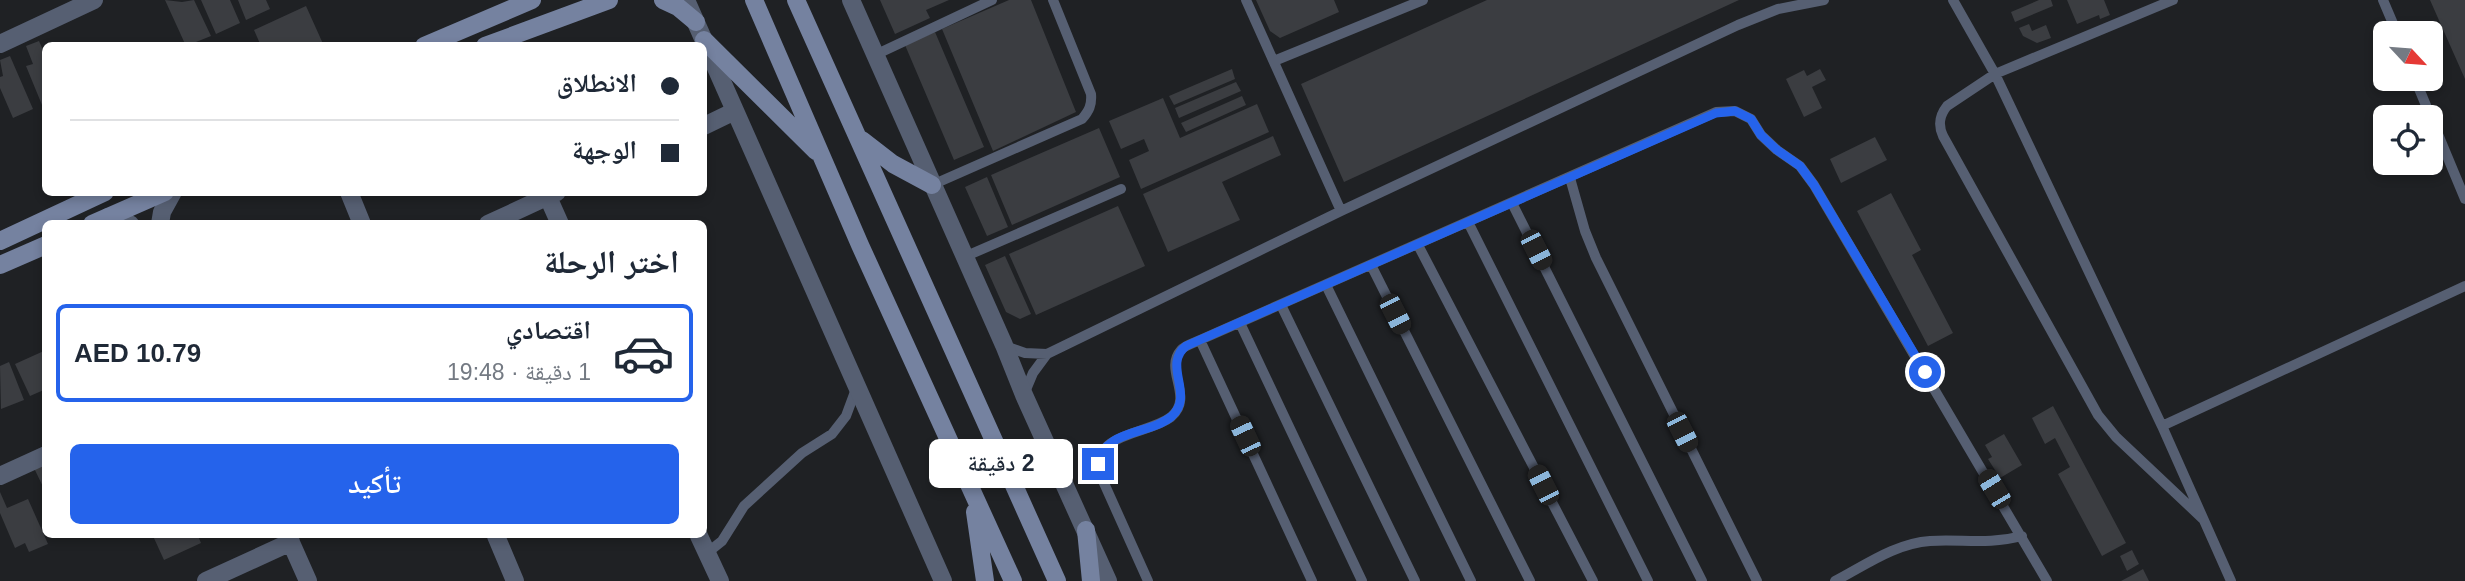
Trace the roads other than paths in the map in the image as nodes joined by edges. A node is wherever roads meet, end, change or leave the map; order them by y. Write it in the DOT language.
graph roads {
  1 [pos="94,0"];
  2 [pos="609,0"];
  3 [pos="663,0"];
  4 [pos="686,0"];
  5 [pos="754,0"];
  6 [pos="796,0"];
  7 [pos="851,0"];
  8 [pos="992,0"];
  9 [pos="1054,0"];
  10 [pos="1247,0"];
  11 [pos="1423,0"];
  12 [pos="1824,0"];
  13 [pos="1953,0"];
  14 [pos="2173,0"];
  15 [pos="2383,0"];
  16 [pos="520,2"];
  17 [pos="55,8"];
  18 [pos="2392,21"];
  19 [pos="696,22"];
  20 [pos="704,40"];
  21 [pos="434,42"];
  22 [pos="496,42"];
  23 [pos="707,43"];
  24 [pos="0,44"];
  25 [pos="707,47"];
  26 [pos="875,55"];
  27 [pos="1274,61"];
  28 [pos="1995,75"];
  29 [pos="2421,91"];
  30 [pos="735,111"];
  31 [pos="707,125"];
  32 [pos="858,136"];
  33 [pos="822,158"];
  34 [pos="1570,178"];
  35 [pos="932,185"];
  36 [pos="1121,189"];
  37 [pos="96,196"];
  38 [pos="156,196"];
  39 [pos="171,196"];
  40 [pos="351,196"];
  41 [pos="545,196"];
  42 [pos="552,196"];
  43 [pos="525,199"];
  44 [pos="2465,199"];
  45 [pos="1512,203"];
  46 [pos="1341,212"];
  47 [pos="102,220"];
  48 [pos="161,220"];
  49 [pos="360,220"];
  50 [pos="494,220"];
  51 [pos="559,220"];
  52 [pos="1468,222"];
  53 [pos="4,236"];
  54 [pos="1418,245"];
  55 [pos="42,247"];
  56 [pos="964,257"];
  57 [pos="0,265"];
  58 [pos="1371,265"];
  59 [pos="1326,285"];
  60 [pos="2465,286"];
  61 [pos="1281,305"];
  62 [pos="1240,323"];
  63 [pos="1200,340"];
  64 [pos="1004,345"];
  65 [pos="1047,354"];
  66 [pos="857,384"];
  67 [pos="1024,395"];
  68 [pos="2162,426"];
  69 [pos="42,457"];
  70 [pos="0,476"];
  71 [pos="972,488"];
  72 [pos="2203,519"];
  73 [pos="1086,530"];
  74 [pos="2022,536"];
  75 [pos="497,538"];
  76 [pos="700,538"];
  77 [pos="290,539"];
  78 [pos="707,553"];
  79 [pos="511,580"];
  80 [pos="206,581"];
  81 [pos="308,581"];
  82 [pos="720,581"];
  83 [pos="943,581"];
  84 [pos="985,581"];
  85 [pos="1013,581"];
  86 [pos="1057,581"];
  87 [pos="1091,581"];
  88 [pos="1108,581"];
  89 [pos="1148,581"];
  90 [pos="1312,581"];
  91 [pos="1362,581"];
  92 [pos="1415,581"];
  93 [pos="1471,581"];
  94 [pos="1530,581"];
  95 [pos="1593,581"];
  96 [pos="1648,581"];
  97 [pos="1702,581"];
  98 [pos="1757,581"];
  99 [pos="1835,581"];
  100 [pos="2048,581"];
  101 [pos="2231,581"];
  1 -- 17 [label="street"];
  2 -- 22 [label="main road"];
  3 -- 19 [label="main road"];
  4 -- 19 [label="street"];
  5 -- 33 [label="main road"];
  6 -- 32 [label="main road"];
  7 -- 26 [label="street"];
  8 -- 26 [label="lane"];
  9 -- 35 [label="lane"];
  10 -- 27 [label="lane"];
  11 -- 27 [label="lane"];
  12 -- 46 [label="lane"];
  13 -- 28 [label="lane"];
  14 -- 28 [label="lane"];
  15 -- 18 [label="lane"];
  16 -- 21 [label="main road"];
  17 -- 24 [label="street"];
  19 -- 20 [label="street"];
  23 -- 33 [label="main road"];
  25 -- 30 [label="street"];
  26 -- 35 [label="street"];
  27 -- 46 [label="lane"];
  28 -- 68 [label="lane"];
  28 -- 72 [label="lane"];
  29 -- 44 [label="lane"];
  30 -- 31 [label="street"];
  30 -- 66 [label="street"];
  32 -- 35 [label="main road"];
  32 -- 86 [label="main road"];
  33 -- 71 [label="main road"];
  34 -- 45 [label="lane"];
  34 -- 74 [label="lane"];
  34 -- 98 [label="lane"];
  35 -- 56 [label="street"];
  36 -- 56 [label="lane"];
  37 -- 53 [label="main road"];
  38 -- 47 [label="main road"];
  39 -- 48 [label="street"];
  40 -- 49 [label="street"];
  41 -- 43 [label="street"];
  42 -- 51 [label="street"];
  43 -- 50 [label="street"];
  45 -- 52 [label="lane"];
  45 -- 97 [label="lane"];
  46 -- 65 [label="lane"];
  52 -- 54 [label="lane"];
  52 -- 96 [label="lane"];
  54 -- 58 [label="lane"];
  54 -- 95 [label="lane"];
  55 -- 57 [label="main road"];
  56 -- 64 [label="street"];
  58 -- 59 [label="lane"];
  58 -- 94 [label="lane"];
  59 -- 61 [label="lane"];
  59 -- 93 [label="lane"];
  60 -- 68 [label="lane"];
  61 -- 62 [label="lane"];
  61 -- 92 [label="lane"];
  62 -- 63 [label="lane"];
  62 -- 91 [label="lane"];
  63 -- 89 [label="lane"];
  63 -- 90 [label="lane"];
  64 -- 65 [label="lane"];
  64 -- 67 [label="street"];
  65 -- 67 [label="lane"];
  66 -- 78 [label="lane"];
  66 -- 83 [label="street"];
  67 -- 73 [label="street"];
  68 -- 72 [label="lane"];
  69 -- 70 [label="street"];
  71 -- 84 [label="main road"];
  71 -- 85 [label="main road"];
  72 -- 101 [label="lane"];
  73 -- 87 [label="main road"];
  73 -- 88 [label="street"];
  74 -- 99 [label="lane"];
  74 -- 100 [label="lane"];
  75 -- 79 [label="street"];
  76 -- 78 [label="street"];
  77 -- 80 [label="street"];
  77 -- 81 [label="street"];
  78 -- 82 [label="street"];
}
